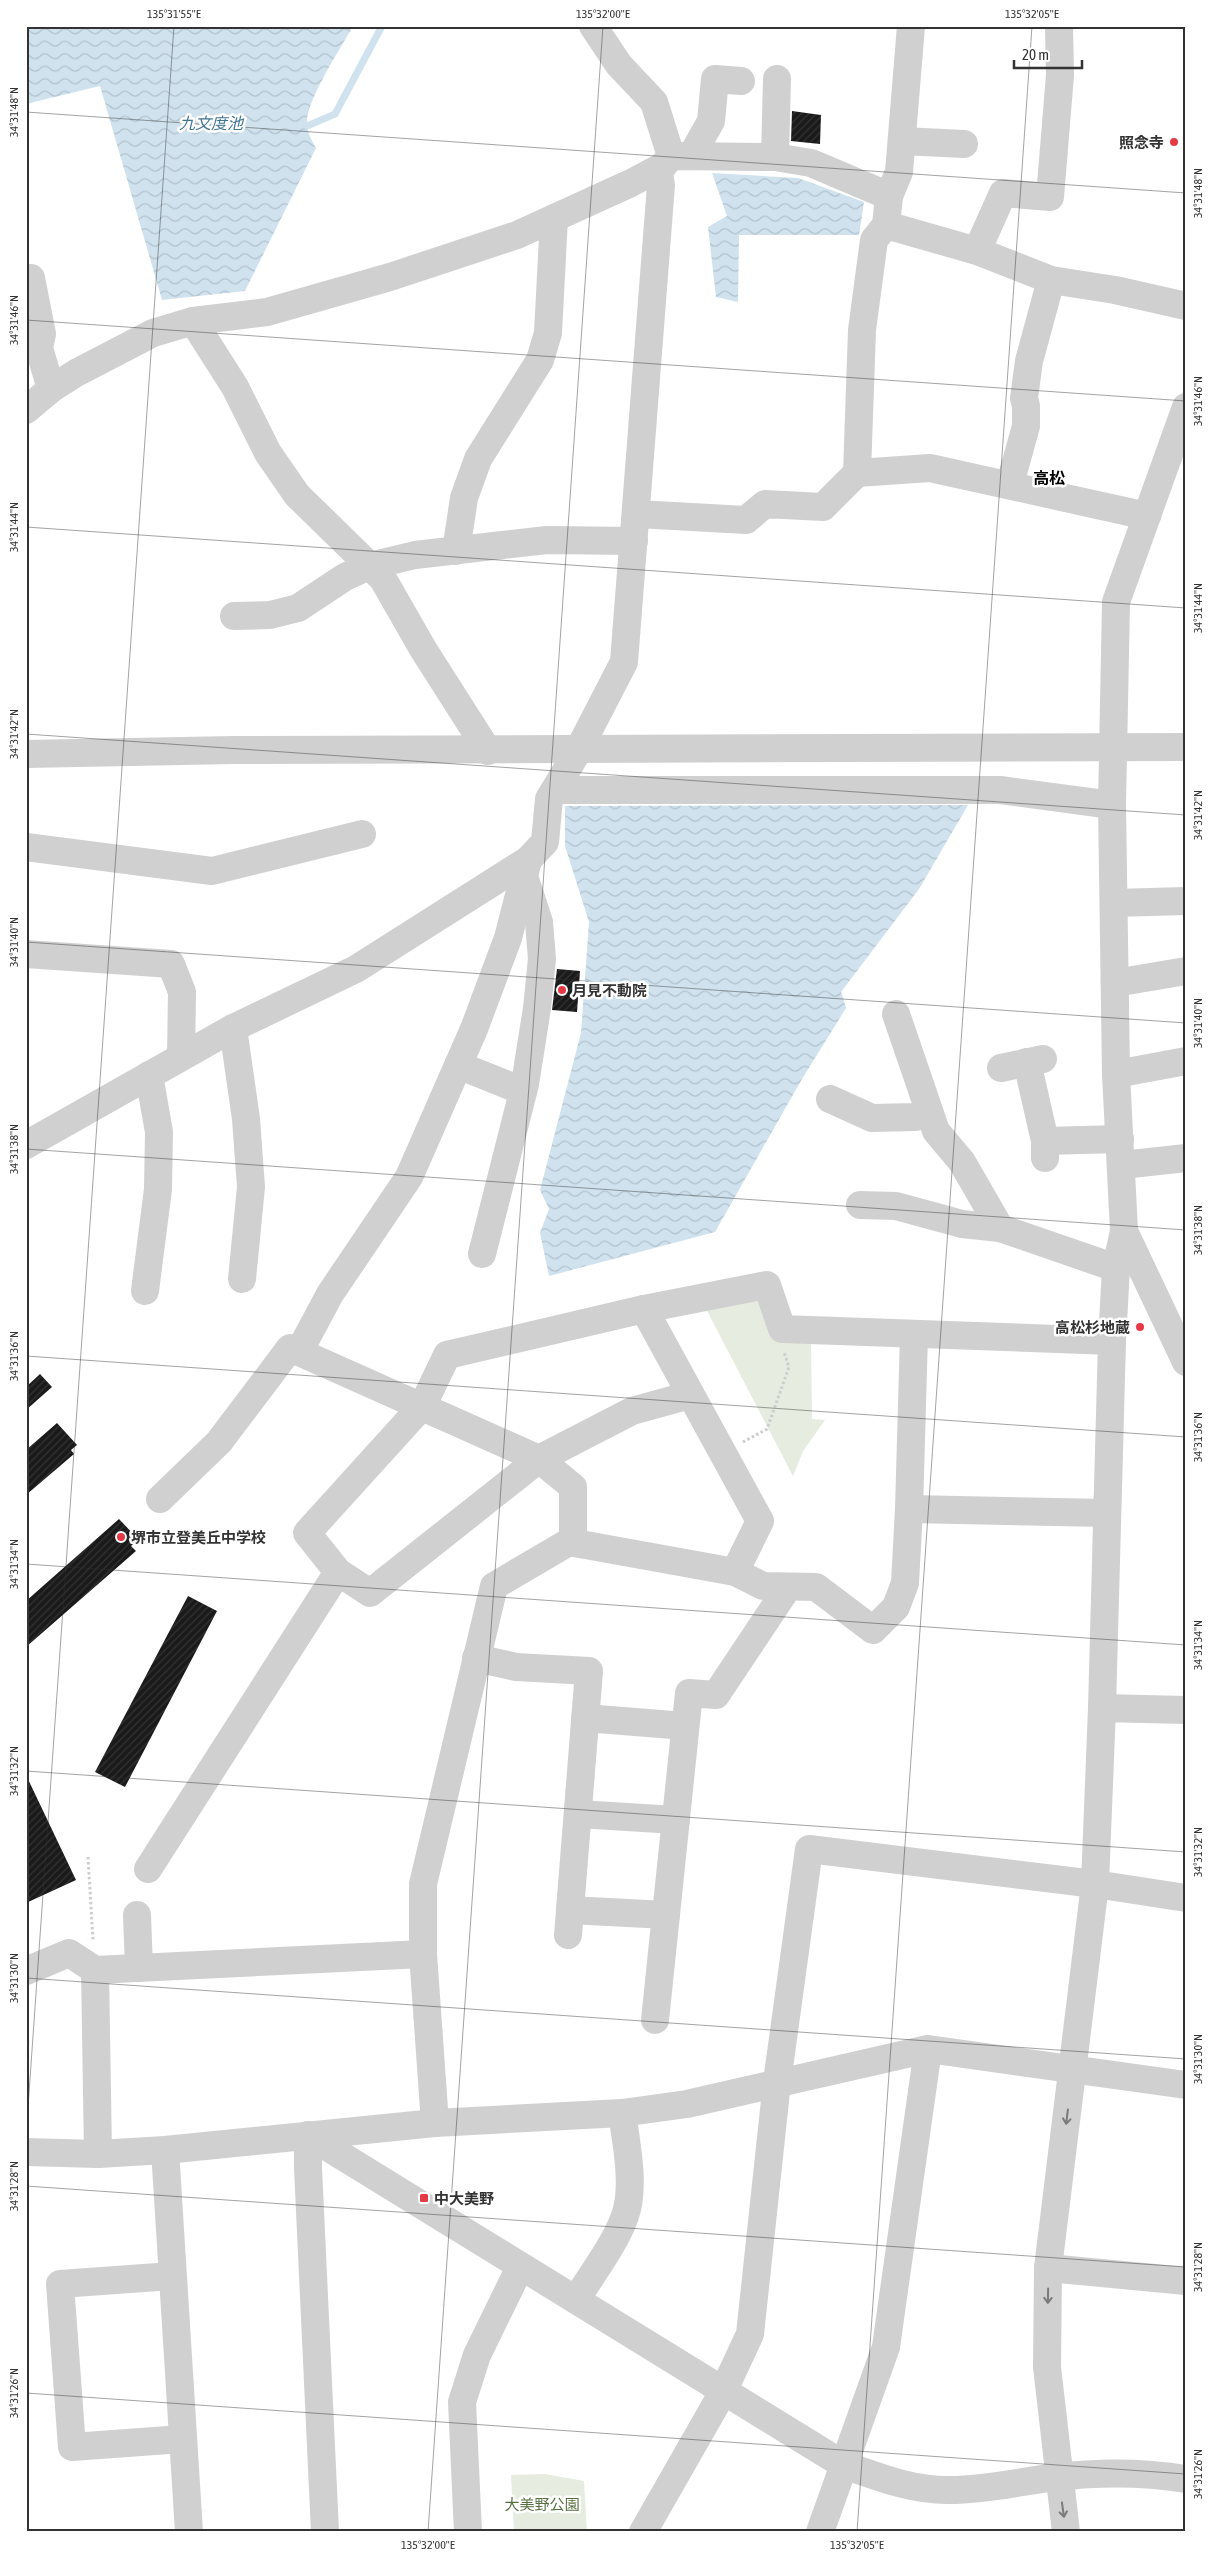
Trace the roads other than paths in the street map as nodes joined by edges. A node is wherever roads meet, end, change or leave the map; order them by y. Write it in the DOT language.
graph roads {
  1 [pos="593,26"];
  2 [pos="911,26"];
  3 [pos="1059,26"];
  4 [pos="778,79"];
  5 [pos="741,81"];
  6 [pos="902,141"];
  7 [pos="964,144"];
  8 [pos="775,157"];
  9 [pos="674,160"];
  10 [pos="888,196"];
  11 [pos="554,218"];
  12 [pos="886,225"];
  13 [pos="977,251"];
  14 [pos="26,278"];
  15 [pos="1051,280"];
  16 [pos="1186,306"];
  17 [pos="193,321"];
  18 [pos="51,389"];
  19 [pos="1186,408"];
  20 [pos="26,410"];
  21 [pos="857,473"];
  22 [pos="1010,484"];
  23 [pos="637,514"];
  24 [pos="1147,516"];
  25 [pos="634,541"];
  26 [pos="456,551"];
  27 [pos="369,566"];
  28 [pos="234,616"];
  29 [pos="1112,747"];
  30 [pos="1186,747"];
  31 [pos="998,748"];
  32 [pos="488,751"];
  33 [pos="578,751"];
  34 [pos="26,754"];
  35 [pos="556,790"];
  36 [pos="1000,790"];
  37 [pos="1112,805"];
  38 [pos="362,834"];
  39 [pos="26,847"];
  40 [pos="526,868"];
  41 [pos="1186,901"];
  42 [pos="1114,903"];
  43 [pos="26,954"];
  44 [pos="1186,971"];
  45 [pos="1115,983"];
  46 [pos="896,1014"];
  47 [pos="233,1028"];
  48 [pos="181,1057"];
  49 [pos="1186,1061"];
  50 [pos="1024,1063"];
  51 [pos="458,1065"];
  52 [pos="1116,1074"];
  53 [pos="149,1075"];
  54 [pos="523,1091"];
  55 [pos="830,1099"];
  56 [pos="930,1114"];
  57 [pos="26,1145"];
  58 [pos="1121,1152"];
  59 [pos="1186,1158"];
  60 [pos="860,1205"];
  61 [pos="1000,1228"];
  62 [pos="1124,1231"];
  63 [pos="482,1254"];
  64 [pos="1116,1268"];
  65 [pos="242,1280"];
  66 [pos="144,1290"];
  67 [pos="644,1309"];
  68 [pos="914,1335"];
  69 [pos="1112,1341"];
  70 [pos="299,1352"];
  71 [pos="1186,1362"];
  72 [pos="690,1395"];
  73 [pos="422,1405"];
  74 [pos="539,1459"];
  75 [pos="160,1500"];
  76 [pos="909,1509"];
  77 [pos="1106,1513"];
  78 [pos="573,1543"];
  79 [pos="338,1572"];
  80 [pos="735,1572"];
  81 [pos="788,1587"];
  82 [pos="476,1658"];
  83 [pos="1102,1708"];
  84 [pos="1186,1710"];
  85 [pos="585,1718"];
  86 [pos="686,1726"];
  87 [pos="578,1814"];
  88 [pos="676,1820"];
  89 [pos="148,1869"];
  90 [pos="1095,1884"];
  91 [pos="1186,1898"];
  92 [pos="666,1915"];
  93 [pos="137,1916"];
  94 [pos="423,1954"];
  95 [pos="139,1968"];
  96 [pos="95,1970"];
  97 [pos="26,1971"];
  98 [pos="655,2020"];
  99 [pos="928,2049"];
  100 [pos="1073,2068"];
  101 [pos="777,2082"];
  102 [pos="1186,2085"];
  103 [pos="622,2112"];
  104 [pos="435,2123"];
  105 [pos="308,2135"];
  106 [pos="165,2150"];
  107 [pos="26,2152"];
  108 [pos="98,2154"];
  109 [pos="520,2267"];
  110 [pos="1048,2268"];
  111 [pos="172,2276"];
  112 [pos="1186,2281"];
  113 [pos="576,2300"];
  114 [pos="723,2392"];
  115 [pos="182,2439"];
  116 [pos="844,2465"];
  117 [pos="1059,2477"];
  118 [pos="1186,2479"];
  119 [pos="189,2532"];
  120 [pos="325,2532"];
  121 [pos="468,2532"];
  122 [pos="643,2532"];
  123 [pos="820,2532"];
  124 [pos="1066,2532"];
  1 -- 9 [label="street"];
  2 -- 6 [label="street"];
  3 -- 13 [label="street"];
  4 -- 8 [label="street"];
  5 -- 9 [label="street"];
  6 -- 7 [label="street"];
  6 -- 10 [label="street"];
  8 -- 9 [label="street"];
  8 -- 10 [label="street"];
  9 -- 11 [label="street"];
  9 -- 23 [label="street"];
  10 -- 12 [label="street"];
  11 -- 17 [label="street"];
  11 -- 26 [label="street"];
  12 -- 13 [label="street"];
  12 -- 21 [label="street"];
  13 -- 15 [label="street"];
  14 -- 18 [label="street"];
  15 -- 16 [label="street"];
  15 -- 22 [label="street"];
  17 -- 18 [label="street"];
  17 -- 27 [label="street"];
  18 -- 20 [label="street"];
  19 -- 24 [label="street"];
  21 -- 22 [label="street"];
  21 -- 23 [label="street"];
  22 -- 24 [label="street"];
  23 -- 25 [label="street"];
  24 -- 29 [label="street"];
  25 -- 26 [label="street"];
  25 -- 33 [label="street"];
  26 -- 27 [label="street"];
  27 -- 28 [label="street"];
  27 -- 32 [label="street"];
  29 -- 30 [label="street"];
  29 -- 31 [label="street"];
  29 -- 37 [label="street"];
  31 -- 33 [label="street"];
  31 -- 36 [label="street"];
  32 -- 33 [label="street"];
  32 -- 34 [label="street"];
  33 -- 35 [label="street"];
  35 -- 36 [label="street"];
  35 -- 40 [label="street"];
  36 -- 37 [label="street"];
  37 -- 42 [label="street"];
  38 -- 39 [label="street"];
  40 -- 47 [label="street"];
  40 -- 51 [label="street"];
  40 -- 54 [label="street"];
  41 -- 42 [label="street"];
  42 -- 45 [label="street"];
  43 -- 48 [label="street"];
  44 -- 45 [label="street"];
  45 -- 52 [label="street"];
  46 -- 56 [label="street"];
  47 -- 48 [label="street"];
  47 -- 65 [label="street"];
  48 -- 53 [label="street"];
  49 -- 52 [label="street"];
  50 -- 58 [label="street"];
  51 -- 54 [label="street"];
  51 -- 70 [label="street"];
  52 -- 58 [label="street"];
  53 -- 57 [label="street"];
  53 -- 66 [label="street"];
  54 -- 63 [label="street"];
  55 -- 56 [label="street"];
  56 -- 61 [label="street"];
  58 -- 59 [label="street"];
  58 -- 62 [label="street"];
  60 -- 61 [label="street"];
  61 -- 64 [label="street"];
  62 -- 64 [label="street"];
  62 -- 71 [label="street"];
  64 -- 69 [label="street"];
  67 -- 68 [label="street"];
  67 -- 72 [label="street"];
  67 -- 73 [label="street"];
  68 -- 69 [label="street"];
  68 -- 76 [label="street"];
  69 -- 77 [label="street"];
  70 -- 73 [label="street"];
  70 -- 75 [label="street"];
  72 -- 74 [label="street"];
  72 -- 80 [label="street"];
  73 -- 74 [label="street"];
  73 -- 79 [label="street"];
  74 -- 78 [label="street"];
  74 -- 79 [label="street"];
  76 -- 77 [label="street"];
  76 -- 81 [label="street"];
  77 -- 83 [label="street"];
  78 -- 80 [label="street"];
  78 -- 82 [label="street"];
  79 -- 89 [label="street"];
  80 -- 81 [label="street"];
  81 -- 86 [label="street"];
  82 -- 85 [label="street"];
  82 -- 94 [label="street"];
  83 -- 84 [label="street"];
  83 -- 90 [label="street"];
  85 -- 86 [label="street"];
  85 -- 87 [label="street"];
  86 -- 88 [label="street"];
  87 -- 88 [label="street"];
  87 -- 92 [label="street"];
  88 -- 92 [label="street"];
  90 -- 91 [label="street"];
  90 -- 100 [label="street"];
  90 -- 101 [label="street"];
  92 -- 98 [label="street"];
  93 -- 95 [label="street"];
  94 -- 95 [label="street"];
  94 -- 104 [label="street"];
  95 -- 96 [label="street"];
  96 -- 97 [label="street"];
  96 -- 108 [label="street"];
  99 -- 100 [label="street"];
  99 -- 101 [label="street"];
  99 -- 116 [label="street"];
  100 -- 102 [label="street"];
  100 -- 110 [label="street, one-way"];
  101 -- 103 [label="street"];
  101 -- 114 [label="street"];
  103 -- 104 [label="street"];
  103 -- 113 [label="street"];
  104 -- 105 [label="street"];
  105 -- 106 [label="street"];
  105 -- 109 [label="street"];
  105 -- 120 [label="street"];
  106 -- 108 [label="street"];
  106 -- 111 [label="street"];
  107 -- 108 [label="street"];
  109 -- 113 [label="street"];
  109 -- 121 [label="street"];
  110 -- 112 [label="street"];
  110 -- 117 [label="street, one-way"];
  111 -- 115 [label="street"];
  111 -- 115 [label="street"];
  113 -- 114 [label="street"];
  114 -- 116 [label="street"];
  114 -- 122 [label="street"];
  115 -- 119 [label="street"];
  116 -- 117 [label="street"];
  116 -- 123 [label="street"];
  117 -- 118 [label="street"];
  117 -- 124 [label="street, one-way"];
}
